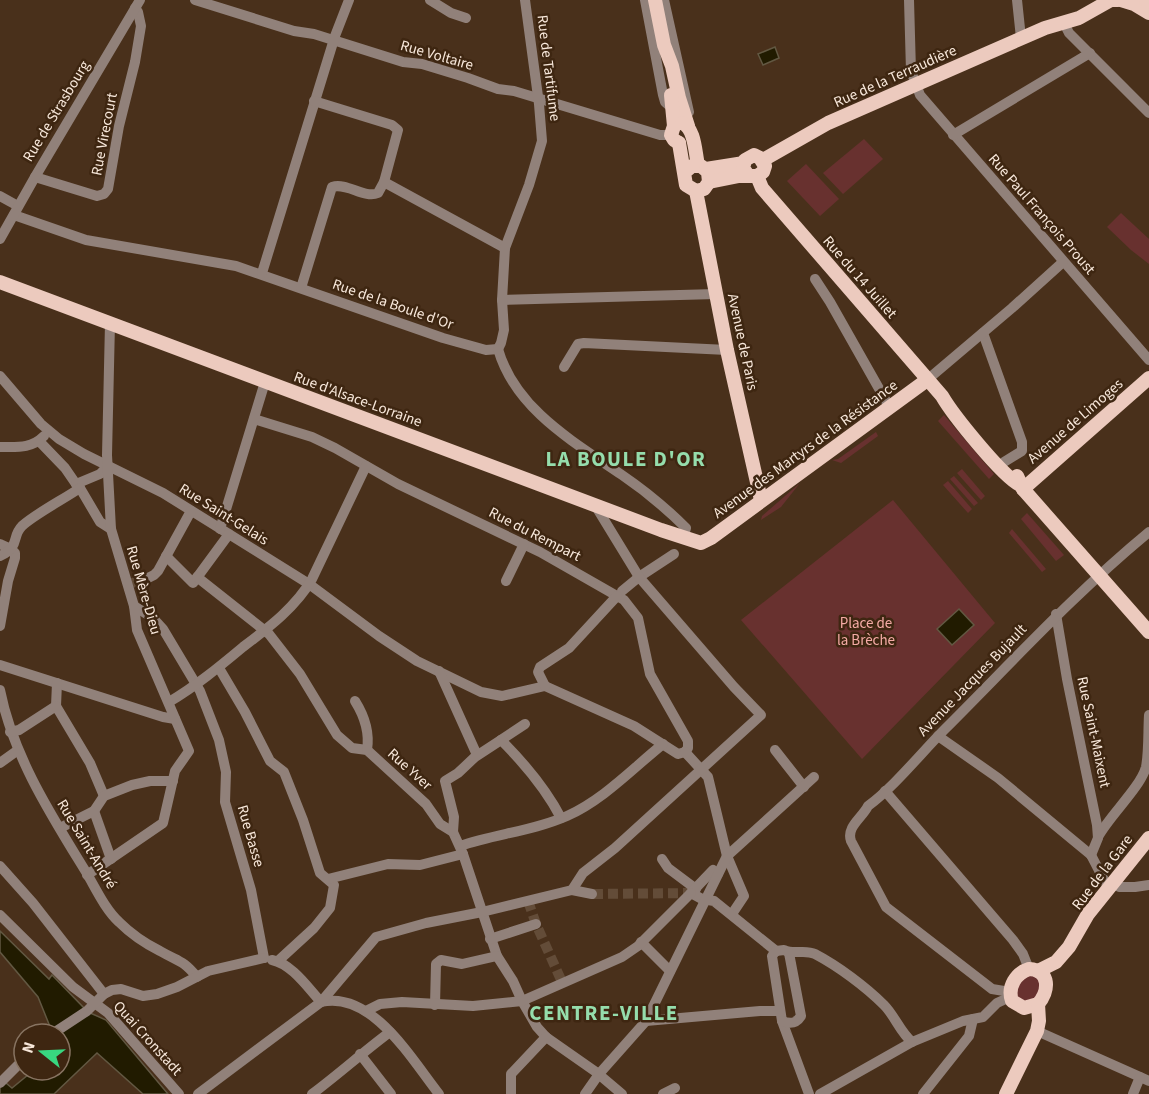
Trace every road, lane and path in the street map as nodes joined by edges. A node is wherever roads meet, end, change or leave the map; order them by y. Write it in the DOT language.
graph roads {
  1 [pos="195,0"];
  2 [pos="349,0"];
  3 [pos="430,0"];
  4 [pos="525,0"];
  5 [pos="645,0"];
  6 [pos="656,0"];
  7 [pos="664,0"];
  8 [pos="909,0"];
  9 [pos="1017,0"];
  10 [pos="1094,0"];
  11 [pos="1111,0"];
  12 [pos="1120,0"];
  13 [pos="137,4"];
  14 [pos="1149,13"];
  15 [pos="466,18"];
  16 [pos="1064,23"];
  17 [pos="1045,28"];
  18 [pos="1022,38"];
  19 [pos="334,41"];
  20 [pos="668,41"];
  21 [pos="1090,53"];
  22 [pos="915,86"];
  23 [pos="538,99"];
  24 [pos="314,101"];
  25 [pos="673,109"];
  26 [pos="1149,112"];
  27 [pos="682,132"];
  28 [pos="953,135"];
  29 [pos="750,171"];
  30 [pos="685,172"];
  31 [pos="704,172"];
  32 [pos="35,177"];
  33 [pos="384,182"];
  34 [pos="696,191"];
  35 [pos="0,196"];
  36 [pos="16,210"];
  37 [pos="0,239"];
  38 [pos="505,248"];
  39 [pos="1064,262"];
  40 [pos="262,273"];
  41 [pos="815,279"];
  42 [pos="1,283"];
  43 [pos="301,288"];
  44 [pos="716,294"];
  45 [pos="502,300"];
  46 [pos="110,323"];
  47 [pos="983,333"];
  48 [pos="498,349"];
  49 [pos="727,350"];
  50 [pos="1149,360"];
  51 [pos="564,367"];
  52 [pos="0,376"];
  53 [pos="1149,378"];
  54 [pos="927,380"];
  55 [pos="265,382"];
  56 [pos="942,396"];
  57 [pos="890,408"];
  58 [pos="254,419"];
  59 [pos="48,431"];
  60 [pos="39,441"];
  61 [pos="0,447"];
  62 [pos="1004,462"];
  63 [pos="108,466"];
  64 [pos="366,466"];
  65 [pos="78,486"];
  66 [pos="1022,487"];
  67 [pos="761,500"];
  68 [pos="595,505"];
  69 [pos="191,511"];
  70 [pos="111,529"];
  71 [pos="224,532"];
  72 [pos="1149,532"];
  73 [pos="683,538"];
  74 [pos="701,543"];
  75 [pos="0,544"];
  76 [pos="524,544"];
  77 [pos="12,549"];
  78 [pos="674,554"];
  79 [pos="166,556"];
  80 [pos="0,557"];
  81 [pos="1098,575"];
  82 [pos="198,577"];
  83 [pos="639,577"];
  84 [pos="146,579"];
  85 [pos="8,581"];
  86 [pos="506,581"];
  87 [pos="309,584"];
  88 [pos="620,593"];
  89 [pos="134,606"];
  90 [pos="1056,614"];
  91 [pos="0,626"];
  92 [pos="265,630"];
  93 [pos="1149,632"];
  94 [pos="0,664"];
  95 [pos="219,668"];
  96 [pos="439,671"];
  97 [pos="57,683"];
  98 [pos="197,686"];
  99 [pos="544,687"];
  100 [pos="0,690"];
  101 [pos="356,701"];
  102 [pos="169,702"];
  103 [pos="56,706"];
  104 [pos="1149,715"];
  105 [pos="175,719"];
  106 [pos="525,724"];
  107 [pos="10,732"];
  108 [pos="938,736"];
  109 [pos="501,740"];
  110 [pos="663,744"];
  111 [pos="18,750"];
  112 [pos="367,750"];
  113 [pos="685,752"];
  114 [pos="477,755"];
  115 [pos="0,763"];
  116 [pos="702,769"];
  117 [pos="800,771"];
  118 [pos="814,777"];
  119 [pos="173,781"];
  120 [pos="804,787"];
  121 [pos="885,790"];
  122 [pos="105,796"];
  123 [pos="94,812"];
  124 [pos="561,818"];
  125 [pos="60,828"];
  126 [pos="453,832"];
  127 [pos="1098,838"];
  128 [pos="1149,838"];
  129 [pos="1149,847"];
  130 [pos="462,850"];
  131 [pos="1091,855"];
  132 [pos="728,856"];
  133 [pos="111,859"];
  134 [pos="662,859"];
  135 [pos="0,866"];
  136 [pos="718,874"];
  137 [pos="87,875"];
  138 [pos="328,879"];
  139 [pos="1116,885"];
  140 [pos="1149,885"];
  141 [pos="572,890"];
  142 [pos="694,891"];
  143 [pos="592,894"];
  144 [pos="705,900"];
  145 [pos="482,912"];
  146 [pos="732,914"];
  147 [pos="0,915"];
  148 [pos="536,924"];
  149 [pos="490,939"];
  150 [pos="641,942"];
  151 [pos="1069,947"];
  152 [pos="776,951"];
  153 [pos="789,953"];
  154 [pos="496,956"];
  155 [pos="264,958"];
  156 [pos="278,961"];
  157 [pos="1034,970"];
  158 [pos="670,971"];
  159 [pos="197,977"];
  160 [pos="1047,988"];
  161 [pos="104,994"];
  162 [pos="1010,994"];
  163 [pos="522,1001"];
  164 [pos="321,1002"];
  165 [pos="1038,1004"];
  166 [pos="435,1005"];
  167 [pos="91,1007"];
  168 [pos="1024,1008"];
  169 [pos="366,1011"];
  170 [pos="781,1016"];
  171 [pos="973,1019"];
  172 [pos="646,1021"];
  173 [pos="69,1022"];
  174 [pos="1037,1031"];
  175 [pos="390,1032"];
  176 [pos="546,1038"];
  177 [pos="912,1042"];
  178 [pos="1030,1044"];
  179 [pos="360,1054"];
  180 [pos="12,1070"];
  181 [pos="599,1074"];
  182 [pos="1144,1079"];
  183 [pos="1,1081"];
  184 [pos="675,1088"];
  185 [pos="433,1092"];
  186 [pos="179,1094"];
  187 [pos="198,1094"];
  188 [pos="312,1094"];
  189 [pos="391,1094"];
  190 [pos="511,1094"];
  191 [pos="585,1094"];
  192 [pos="622,1094"];
  193 [pos="663,1094"];
  194 [pos="809,1094"];
  195 [pos="820,1094"];
  196 [pos="923,1094"];
  197 [pos="1006,1094"];
  198 [pos="1133,1094"];
  1 -- 19 [label="street, Rue Voltaire"];
  2 -- 19 [label="street"];
  3 -- 15 [label="street"];
  4 -- 23 [label="street, Rue de Tartifume"];
  5 -- 25 [label="street"];
  6 -- 20 [label="main road"];
  7 -- 20 [label="street"];
  8 -- 22 [label="street"];
  9 -- 18 [label="street"];
  10 -- 17 [label="main road, Rue de la Terraudière"];
  11 -- 12 [label="main road"];
  11 -- 16 [label="main road, Rue de la Terraudière"];
  12 -- 14 [label="main road"];
  13 -- 32 [label="street, Rue de Strasbourg"];
  13 -- 32 [label="street, Rue Virecourt"];
  16 -- 17 [label="main road, Rue de la Terraudière"];
  16 -- 21 [label="street"];
  17 -- 18 [label="main road, Rue de la Terraudière"];
  18 -- 22 [label="main road, Rue de la Terraudière"];
  19 -- 23 [label="street, Rue Voltaire"];
  19 -- 24 [label="street"];
  20 -- 25 [label="main road"];
  20 -- 27 [label="main road"];
  21 -- 26 [label="street"];
  21 -- 28 [label="street"];
  22 -- 28 [label="street, Rue Paul François Proust"];
  22 -- 29 [label="main road, Rue de la Terraudière"];
  23 -- 27 [label="street, Rue Voltaire"];
  23 -- 38 [label="street, Rue de Tartifume"];
  24 -- 33 [label="street"];
  24 -- 40 [label="street"];
  25 -- 27 [label="main road"];
  27 -- 30 [label="main road"];
  27 -- 31 [label="main road"];
  28 -- 39 [label="street, Rue Paul François Proust"];
  29 -- 31 [label="main road"];
  29 -- 54 [label="main road, Rue du 14 Juillet"];
  30 -- 31 [label="main road"];
  30 -- 34 [label="main road"];
  31 -- 34 [label="main road"];
  32 -- 36 [label="street, Rue de Strasbourg"];
  33 -- 38 [label="street"];
  33 -- 43 [label="street"];
  34 -- 44 [label="main road, Avenue de Paris"];
  35 -- 36 [label="street, Rue de la Boule d'Or"];
  36 -- 37 [label="street, Rue de Strasbourg"];
  36 -- 40 [label="street, Rue de la Boule d'Or"];
  38 -- 45 [label="street, Rue de Tartifume"];
  39 -- 47 [label="street"];
  39 -- 50 [label="street, Rue Paul François Proust"];
  40 -- 43 [label="street, Rue de la Boule d'Or"];
  41 -- 57 [label="street"];
  42 -- 46 [label="main road, Rue d'Alsace-Lorraine"];
  43 -- 48 [label="street, Rue de la Boule d'Or"];
  44 -- 45 [label="street"];
  44 -- 49 [label="main road, Avenue de Paris"];
  45 -- 48 [label="street, Rue de Tartifume"];
  46 -- 55 [label="main road, Rue d'Alsace-Lorraine"];
  46 -- 63 [label="street, Rue Mère-Dieu"];
  47 -- 54 [label="street"];
  47 -- 62 [label="street"];
  48 -- 73 [label="street"];
  49 -- 51 [label="street"];
  49 -- 67 [label="main road, Avenue de Paris"];
  52 -- 59 [label="street, Rue Saint-Gelais"];
  53 -- 66 [label="main road, Avenue de Limoges"];
  54 -- 56 [label="main road, Rue du 14 Juillet"];
  54 -- 57 [label="main road, Avenue des Martyrs de la Résistance"];
  55 -- 58 [label="street"];
  55 -- 68 [label="main road, Rue d'Alsace-Lorraine"];
  56 -- 62 [label="main road, Rue du 14 Juillet"];
  56 -- 66 [label="main road, Rue du 14 Juillet"];
  57 -- 67 [label="main road, Avenue des Martyrs de la Résistance"];
  58 -- 64 [label="street, Rue du Rempart"];
  58 -- 71 [label="street"];
  59 -- 60 [label="street"];
  59 -- 63 [label="street, Rue Saint-Gelais"];
  60 -- 61 [label="street"];
  60 -- 65 [label="street"];
  62 -- 66 [label="main road, Rue du 14 Juillet"];
  63 -- 65 [label="street"];
  63 -- 69 [label="street, Rue Saint-Gelais"];
  63 -- 70 [label="street, Rue Mère-Dieu"];
  64 -- 76 [label="street, Rue du Rempart"];
  64 -- 87 [label="street"];
  65 -- 70 [label="street"];
  65 -- 77 [label="street"];
  66 -- 81 [label="main road, Rue du 14 Juillet"];
  67 -- 74 [label="main road, Avenue des Martyrs de la Résistance"];
  68 -- 73 [label="main road, Rue d'Alsace-Lorraine"];
  68 -- 83 [label="street"];
  69 -- 71 [label="street, Rue Saint-Gelais"];
  69 -- 79 [label="street"];
  70 -- 89 [label="street, Rue Mère-Dieu"];
  71 -- 82 [label="street"];
  71 -- 87 [label="street, Rue Saint-Gelais"];
  72 -- 81 [label="street, Avenue Jacques Bujault"];
  73 -- 74 [label="main road, Rue d'Alsace-Lorraine"];
  75 -- 77 [label="street"];
  76 -- 86 [label="street"];
  76 -- 88 [label="street, Rue du Rempart"];
  77 -- 80 [label="street"];
  77 -- 85 [label="street"];
  78 -- 83 [label="street"];
  79 -- 82 [label="street, Rue Yver"];
  79 -- 84 [label="street"];
  80 -- 85 [label="street"];
  81 -- 90 [label="street, Avenue Jacques Bujault"];
  81 -- 93 [label="main road, Rue du 14 Juillet"];
  82 -- 92 [label="street, Rue Yver"];
  83 -- 88 [label="street"];
  83 -- 116 [label="street"];
  85 -- 91 [label="street"];
  87 -- 92 [label="street"];
  87 -- 96 [label="street, Rue Saint-Gelais"];
  88 -- 99 [label="street"];
  88 -- 113 [label="street, Rue du Rempart"];
  89 -- 98 [label="street, Rue Basse"];
  89 -- 102 [label="street, Rue Mère-Dieu"];
  90 -- 108 [label="street, Avenue Jacques Bujault"];
  90 -- 127 [label="street, Rue Saint-Maixent"];
  92 -- 95 [label="street"];
  92 -- 112 [label="street, Rue Yver"];
  94 -- 97 [label="street"];
  95 -- 98 [label="street"];
  95 -- 138 [label="street"];
  96 -- 99 [label="street, Rue Saint-Gelais"];
  96 -- 114 [label="street"];
  97 -- 103 [label="street"];
  97 -- 105 [label="street"];
  98 -- 102 [label="street"];
  98 -- 155 [label="street, Rue Basse"];
  99 -- 110 [label="street"];
  100 -- 107 [label="street, Rue Saint-André"];
  101 -- 112 [label="street"];
  102 -- 105 [label="street, Rue Mère-Dieu"];
  103 -- 107 [label="street"];
  103 -- 122 [label="street"];
  104 -- 127 [label="street"];
  105 -- 119 [label="street, Rue Mère-Dieu"];
  106 -- 109 [label="street"];
  107 -- 111 [label="street, Rue Saint-André"];
  108 -- 121 [label="street, Avenue Jacques Bujault"];
  108 -- 131 [label="street"];
  109 -- 114 [label="street"];
  109 -- 124 [label="street"];
  110 -- 113 [label="street"];
  110 -- 124 [label="street"];
  111 -- 115 [label="street"];
  111 -- 125 [label="street, Rue Saint-André"];
  112 -- 126 [label="street, Rue Yver"];
  113 -- 116 [label="street"];
  114 -- 126 [label="street"];
  116 -- 132 [label="street"];
  116 -- 141 [label="street"];
  117 -- 120 [label="street"];
  118 -- 120 [label="street"];
  119 -- 122 [label="street"];
  119 -- 133 [label="street"];
  120 -- 132 [label="street"];
  121 -- 157 [label="street"];
  121 -- 162 [label="street, Avenue Jacques Bujault"];
  122 -- 123 [label="street"];
  123 -- 125 [label="street"];
  123 -- 133 [label="street"];
  124 -- 130 [label="street"];
  125 -- 137 [label="street, Rue Saint-André"];
  126 -- 130 [label="street, Rue Yver"];
  127 -- 131 [label="street, Rue Saint-Maixent"];
  128 -- 139 [label="main road, Rue de la Gare"];
  129 -- 139 [label="main road, Rue de la Gare"];
  130 -- 138 [label="street"];
  130 -- 145 [label="street, Rue Yver"];
  131 -- 139 [label="street"];
  132 -- 136 [label="street"];
  132 -- 146 [label="street"];
  133 -- 137 [label="street"];
  134 -- 142 [label="street"];
  135 -- 161 [label="street"];
  136 -- 142 [label="street"];
  136 -- 144 [label="street"];
  137 -- 159 [label="street, Rue Saint-André"];
  138 -- 156 [label="street"];
  139 -- 140 [label="street"];
  139 -- 151 [label="main road, Rue de la Gare"];
  141 -- 143 [label="street"];
  141 -- 145 [label="street"];
  142 -- 144 [label="street"];
  142 -- 150 [label="street"];
  144 -- 146 [label="street"];
  144 -- 158 [label="street"];
  145 -- 149 [label="street, Rue Yver"];
  145 -- 164 [label="street"];
  146 -- 152 [label="street"];
  147 -- 167 [label="street, Quai Cronstadt"];
  148 -- 149 [label="street"];
  149 -- 154 [label="street, Rue Yver"];
  150 -- 158 [label="street"];
  150 -- 163 [label="street"];
  151 -- 157 [label="main road, Rue de la Gare"];
  151 -- 160 [label="main road, Rue de la Gare"];
  152 -- 153 [label="street"];
  152 -- 170 [label="street"];
  153 -- 170 [label="street"];
  153 -- 177 [label="street"];
  154 -- 163 [label="street, Rue Yver"];
  154 -- 166 [label="street"];
  155 -- 156 [label="street"];
  155 -- 159 [label="street"];
  156 -- 164 [label="street"];
  157 -- 160 [label="main road"];
  157 -- 162 [label="main road"];
  158 -- 172 [label="street"];
  159 -- 161 [label="street"];
  160 -- 165 [label="main road"];
  161 -- 167 [label="street"];
  162 -- 168 [label="main road"];
  162 -- 171 [label="street"];
  163 -- 166 [label="street"];
  163 -- 176 [label="street, Rue Yver"];
  164 -- 169 [label="street"];
  164 -- 187 [label="street"];
  165 -- 168 [label="main road"];
  165 -- 174 [label="main road"];
  166 -- 169 [label="street"];
  167 -- 173 [label="street"];
  167 -- 186 [label="street, Quai Cronstadt"];
  168 -- 178 [label="main road"];
  169 -- 175 [label="street"];
  170 -- 172 [label="street"];
  170 -- 194 [label="street"];
  171 -- 177 [label="street"];
  171 -- 196 [label="street"];
  172 -- 181 [label="street"];
  174 -- 178 [label="main road"];
  174 -- 182 [label="street"];
  175 -- 179 [label="street"];
  175 -- 185 [label="street"];
  176 -- 181 [label="street"];
  176 -- 190 [label="street"];
  177 -- 195 [label="street"];
  178 -- 197 [label="main road"];
  179 -- 188 [label="street"];
  179 -- 189 [label="street"];
  180 -- 183 [label="street"];
  181 -- 191 [label="street"];
  181 -- 192 [label="street"];
  182 -- 198 [label="street"];
  184 -- 193 [label="street"];
}
